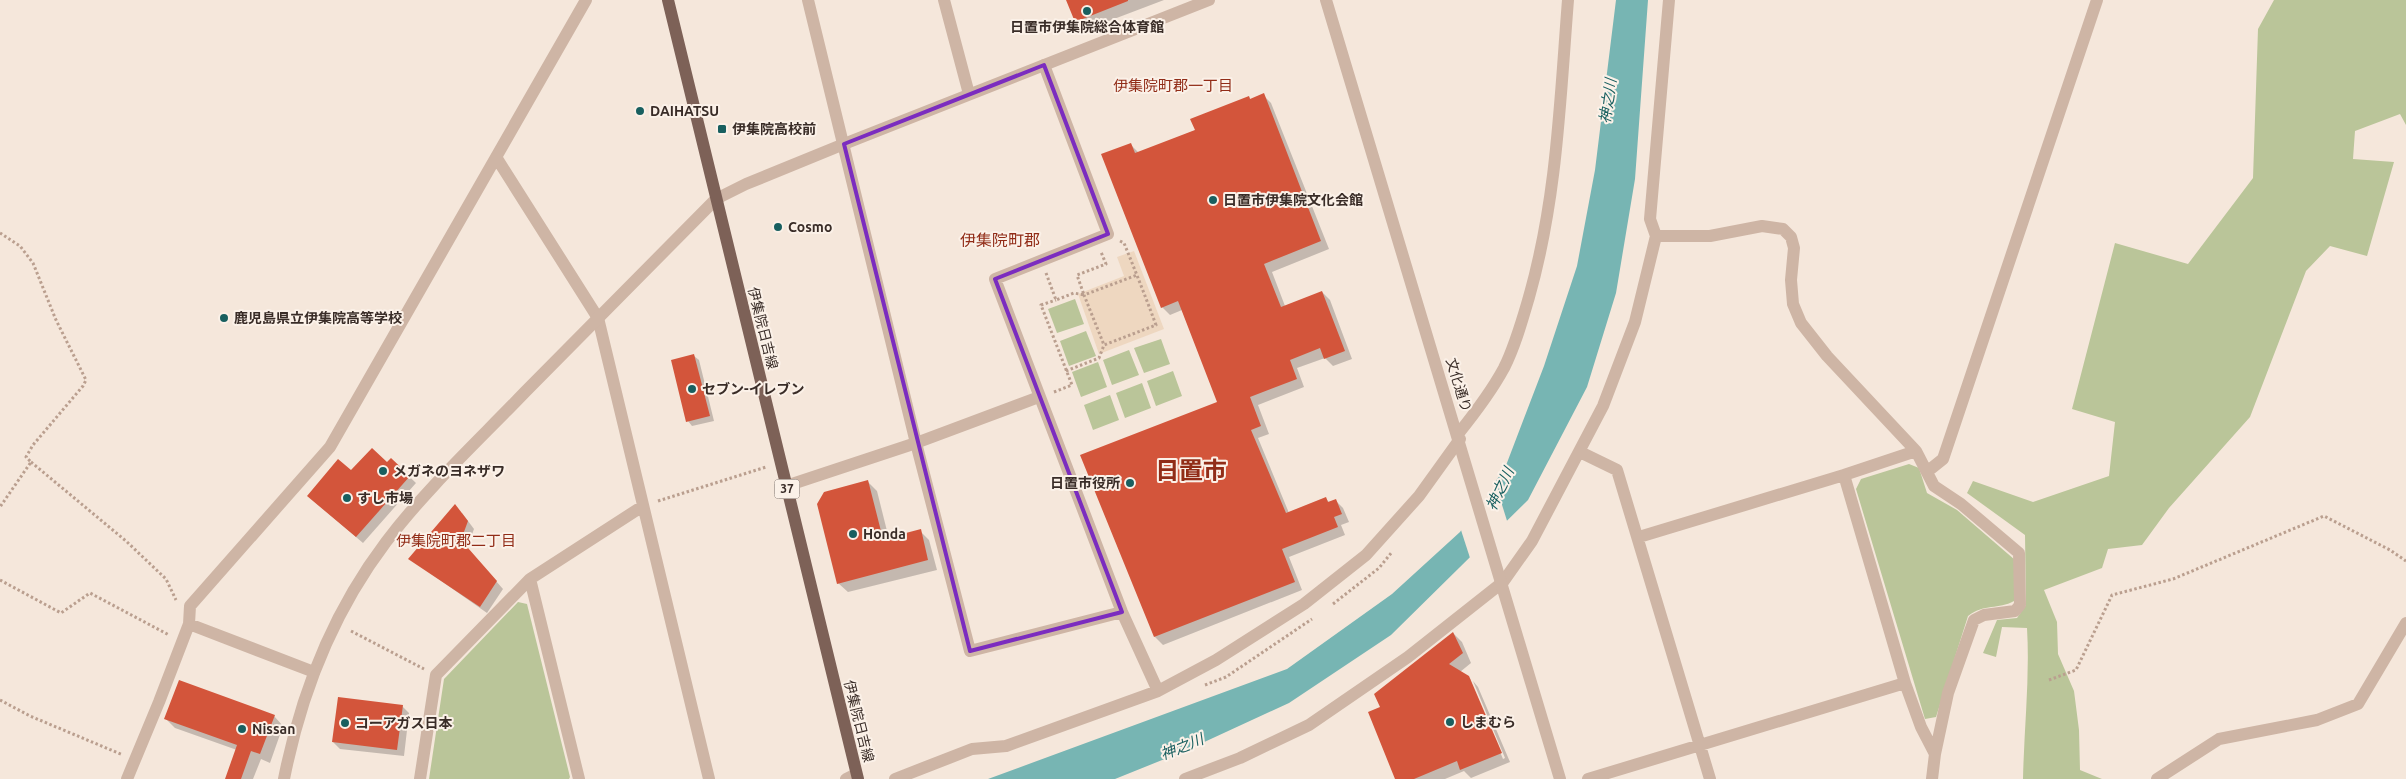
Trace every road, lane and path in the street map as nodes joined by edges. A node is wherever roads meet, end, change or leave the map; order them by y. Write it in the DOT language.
graph roads {
  1 [pos="586,0"];
  2 [pos="668,0"];
  3 [pos="808,0"];
  4 [pos="944,0"];
  5 [pos="1209,0"];
  6 [pos="1326,0"];
  7 [pos="1568,0"];
  8 [pos="1669,0"];
  9 [pos="2097,0"];
  10 [pos="1044,65"];
  11 [pos="970,94"];
  12 [pos="844,144"];
  13 [pos="496,158"];
  14 [pos="716,199"];
  15 [pos="0,233"];
  16 [pos="1656,236"];
  17 [pos="1096,239"];
  18 [pos="1124,243"];
  19 [pos="1041,261"];
  20 [pos="1137,275"];
  21 [pos="1084,295"];
  22 [pos="1056,300"];
  23 [pos="598,318"];
  24 [pos="1104,346"];
  25 [pos="1066,371"];
  26 [pos="1039,397"];
  27 [pos="1459,436"];
  28 [pos="916,442"];
  29 [pos="1916,451"];
  30 [pos="1580,452"];
  31 [pos="31,462"];
  32 [pos="780,462"];
  33 [pos="1928,471"];
  34 [pos="1844,475"];
  35 [pos="786,486"];
  36 [pos="643,506"];
  37 [pos="0,507"];
  38 [pos="1639,537"];
  39 [pos="2406,561"];
  40 [pos="530,578"];
  41 [pos="0,580"];
  42 [pos="1503,582"];
  43 [pos="1122,612"];
  44 [pos="189,621"];
  45 [pos="2406,623"];
  46 [pos="351,631"];
  47 [pos="181,641"];
  48 [pos="314,672"];
  49 [pos="436,675"];
  50 [pos="2049,680"];
  51 [pos="1905,683"];
  52 [pos="1158,691"];
  53 [pos="0,700"];
  54 [pos="1699,744"];
  55 [pos="1935,754"];
  56 [pos="135,760"];
  57 [pos="853,777"];
  58 [pos="126,779"];
  59 [pos="284,779"];
  60 [pos="420,779"];
  61 [pos="578,779"];
  62 [pos="709,779"];
  63 [pos="895,779"];
  64 [pos="1185,779"];
  65 [pos="1560,779"];
  66 [pos="1588,779"];
  67 [pos="1710,779"];
  68 [pos="1932,779"];
  69 [pos="2157,779"];
  1 -- 13 [label="street"];
  2 -- 14 [label="main road, 伊集院日吉線 / 37"];
  3 -- 12 [label="street"];
  4 -- 11 [label="street"];
  5 -- 10 [label="street"];
  6 -- 27 [label="street, 文化通り"];
  7 -- 27 [label="street"];
  8 -- 16 [label="street"];
  9 -- 33 [label="street"];
  10 -- 11 [label="street"];
  10 -- 17 [label="street"];
  11 -- 12 [label="street"];
  12 -- 14 [label="street"];
  12 -- 28 [label="street"];
  13 -- 23 [label="street"];
  13 -- 44 [label="street"];
  14 -- 23 [label="street"];
  14 -- 32 [label="main road, 伊集院日吉線 / 37"];
  15 -- 31 [label="path"];
  16 -- 29 [label="street"];
  16 -- 30 [label="street"];
  17 -- 19 [label="street"];
  17 -- 21 [label="path"];
  18 -- 20 [label="path"];
  19 -- 22 [label="path"];
  19 -- 26 [label="street"];
  20 -- 21 [label="path"];
  20 -- 24 [label="path"];
  21 -- 22 [label="path"];
  21 -- 24 [label="path"];
  22 -- 25 [label="path"];
  23 -- 36 [label="street"];
  23 -- 48 [label="street"];
  24 -- 25 [label="path"];
  25 -- 26 [label="path"];
  26 -- 28 [label="street"];
  26 -- 43 [label="street"];
  27 -- 42 [label="street, 文化通り"];
  27 -- 52 [label="street"];
  28 -- 35 [label="street"];
  28 -- 43 [label="street"];
  29 -- 33 [label="street"];
  29 -- 34 [label="street"];
  30 -- 38 [label="street"];
  30 -- 42 [label="street"];
  31 -- 37 [label="path"];
  31 -- 44 [label="path"];
  32 -- 35 [label="main road, 伊集院日吉線 / 37"];
  32 -- 36 [label="path"];
  33 -- 55 [label="street"];
  34 -- 38 [label="street"];
  34 -- 51 [label="street"];
  35 -- 57 [label="main road, 伊集院日吉線 / 37"];
  36 -- 40 [label="street"];
  36 -- 62 [label="street"];
  38 -- 54 [label="street"];
  39 -- 50 [label="path"];
  40 -- 49 [label="street"];
  40 -- 61 [label="street"];
  41 -- 47 [label="path"];
  42 -- 64 [label="street"];
  42 -- 65 [label="street, 文化通り"];
  43 -- 52 [label="street"];
  44 -- 47 [label="street"];
  44 -- 48 [label="street"];
  45 -- 69 [label="street"];
  46 -- 49 [label="path"];
  47 -- 56 [label="street"];
  48 -- 59 [label="street"];
  49 -- 60 [label="street"];
  51 -- 54 [label="street"];
  51 -- 55 [label="street"];
  52 -- 63 [label="street"];
  53 -- 56 [label="path"];
  54 -- 66 [label="street"];
  54 -- 67 [label="street"];
  55 -- 68 [label="street"];
  56 -- 58 [label="street"];
}
